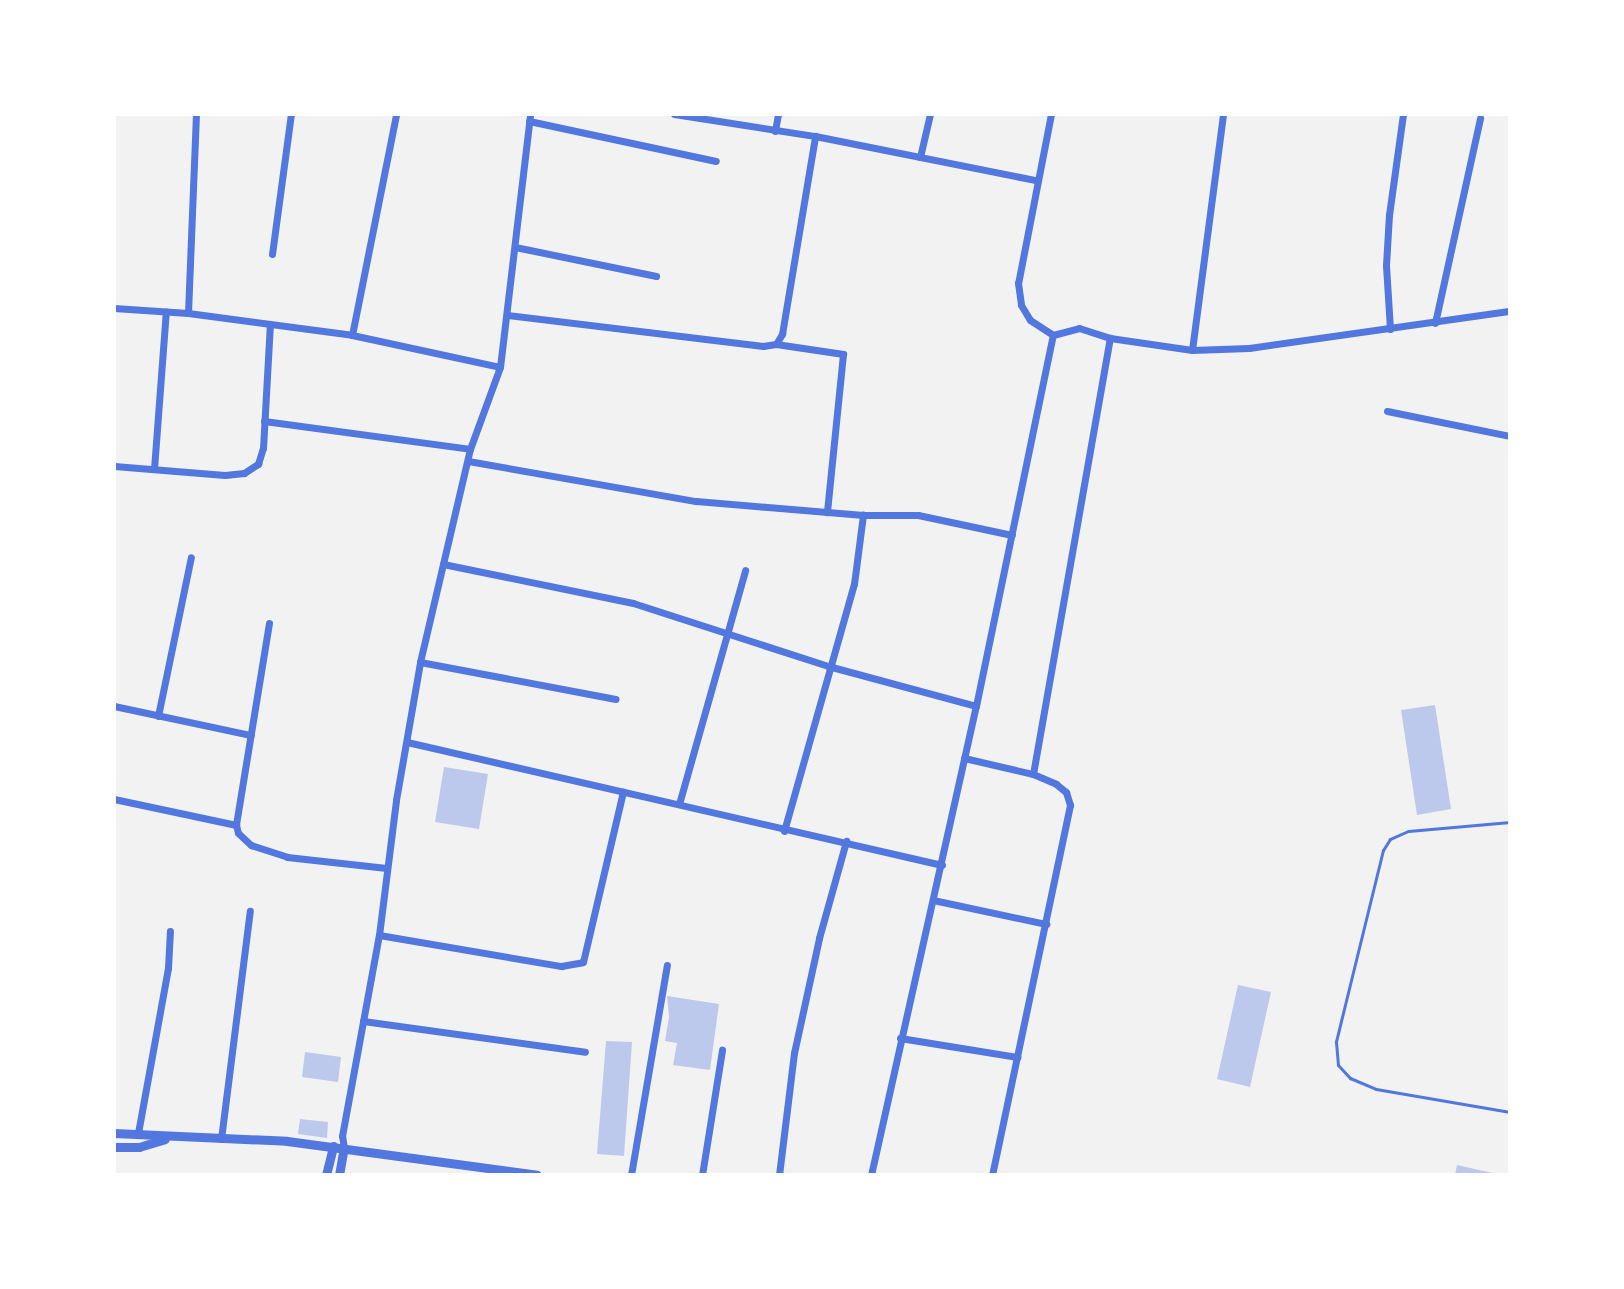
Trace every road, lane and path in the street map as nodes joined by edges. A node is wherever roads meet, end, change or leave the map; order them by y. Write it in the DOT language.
graph roads {
  1 [pos="196,114"];
  2 [pos="291,114"];
  3 [pos="396,114"];
  4 [pos="674,114"];
  5 [pos="778,114"];
  6 [pos="930,114"];
  7 [pos="1051,114"];
  8 [pos="1223,114"];
  9 [pos="1403,114"];
  10 [pos="529,118"];
  11 [pos="1480,118"];
  12 [pos="775,131"];
  13 [pos="815,136"];
  14 [pos="920,157"];
  15 [pos="716,161"];
  16 [pos="1036,180"];
  17 [pos="515,247"];
  18 [pos="272,254"];
  19 [pos="656,276"];
  20 [pos="114,308"];
  21 [pos="166,311"];
  22 [pos="1510,311"];
  23 [pos="188,313"];
  24 [pos="507,315"];
  25 [pos="1435,323"];
  26 [pos="270,324"];
  27 [pos="1390,329"];
  28 [pos="352,335"];
  29 [pos="1053,335"];
  30 [pos="1110,338"];
  31 [pos="776,344"];
  32 [pos="1192,350"];
  33 [pos="500,367"];
  34 [pos="1387,411"];
  35 [pos="264,421"];
  36 [pos="1510,436"];
  37 [pos="470,449"];
  38 [pos="468,461"];
  39 [pos="114,466"];
  40 [pos="154,469"];
  41 [pos="827,512"];
  42 [pos="863,515"];
  43 [pos="1012,535"];
  44 [pos="191,557"];
  45 [pos="443,564"];
  46 [pos="745,570"];
  47 [pos="269,623"];
  48 [pos="725,633"];
  49 [pos="420,662"];
  50 [pos="828,666"];
  51 [pos="616,699"];
  52 [pos="114,706"];
  53 [pos="976,706"];
  54 [pos="158,716"];
  55 [pos="251,735"];
  56 [pos="407,742"];
  57 [pos="964,758"];
  58 [pos="1033,774"];
  59 [pos="623,792"];
  60 [pos="114,799"];
  61 [pos="679,804"];
  62 [pos="1510,822"];
  63 [pos="236,825"];
  64 [pos="784,831"];
  65 [pos="846,841"];
  66 [pos="942,865"];
  67 [pos="386,868"];
  68 [pos="933,900"];
  69 [pos="250,911"];
  70 [pos="1046,924"];
  71 [pos="170,931"];
  72 [pos="379,935"];
  73 [pos="667,965"];
  74 [pos="363,1021"];
  75 [pos="900,1038"];
  76 [pos="722,1050"];
  77 [pos="585,1052"];
  78 [pos="1017,1057"];
  79 [pos="1510,1112"];
  80 [pos="114,1133"];
  81 [pos="138,1133"];
  82 [pos="168,1138"];
  83 [pos="221,1139"];
  84 [pos="114,1147"];
  85 [pos="339,1147"];
  86 [pos="326,1175"];
  87 [pos="339,1175"];
  88 [pos="537,1175"];
  89 [pos="631,1175"];
  90 [pos="702,1175"];
  91 [pos="779,1175"];
  92 [pos="871,1175"];
  93 [pos="992,1175"];
  1 -- 23 [label="street"];
  2 -- 18 [label="street"];
  3 -- 28 [label="street"];
  4 -- 12 [label="street"];
  5 -- 12 [label="street"];
  6 -- 14 [label="street"];
  7 -- 16 [label="street"];
  8 -- 32 [label="street"];
  9 -- 27 [label="street"];
  10 -- 15 [label="street"];
  10 -- 17 [label="street"];
  11 -- 25 [label="street"];
  12 -- 13 [label="street"];
  13 -- 14 [label="street"];
  13 -- 31 [label="street"];
  14 -- 16 [label="street"];
  16 -- 29 [label="street"];
  17 -- 19 [label="street"];
  17 -- 24 [label="street"];
  20 -- 21 [label="street"];
  21 -- 23 [label="street"];
  21 -- 40 [label="street"];
  22 -- 25 [label="street"];
  23 -- 26 [label="street"];
  24 -- 31 [label="street"];
  24 -- 33 [label="street"];
  25 -- 27 [label="street"];
  26 -- 28 [label="street"];
  26 -- 35 [label="street"];
  27 -- 32 [label="street"];
  28 -- 33 [label="street"];
  29 -- 30 [label="street"];
  29 -- 43 [label="street"];
  30 -- 32 [label="street"];
  30 -- 58 [label="street"];
  31 -- 41 [label="street"];
  33 -- 37 [label="street"];
  34 -- 36 [label="street"];
  35 -- 37 [label="street"];
  35 -- 40 [label="street"];
  37 -- 38 [label="street"];
  38 -- 41 [label="street"];
  38 -- 45 [label="street"];
  39 -- 40 [label="street"];
  41 -- 42 [label="street"];
  42 -- 43 [label="street"];
  42 -- 50 [label="street"];
  43 -- 53 [label="street"];
  44 -- 54 [label="street"];
  45 -- 48 [label="street"];
  45 -- 49 [label="street"];
  46 -- 48 [label="street"];
  47 -- 55 [label="street"];
  48 -- 50 [label="street"];
  48 -- 61 [label="street"];
  49 -- 51 [label="street"];
  49 -- 56 [label="street"];
  50 -- 53 [label="street"];
  50 -- 64 [label="street"];
  52 -- 54 [label="street"];
  53 -- 57 [label="street"];
  54 -- 55 [label="street"];
  55 -- 63 [label="street"];
  56 -- 59 [label="street"];
  56 -- 67 [label="street"];
  57 -- 58 [label="street"];
  57 -- 66 [label="street"];
  58 -- 70 [label="street"];
  59 -- 61 [label="street"];
  59 -- 72 [label="street"];
  60 -- 63 [label="street"];
  61 -- 64 [label="street"];
  62 -- 79 [label="lane"];
  63 -- 67 [label="street"];
  64 -- 65 [label="street"];
  65 -- 66 [label="street"];
  65 -- 91 [label="street"];
  66 -- 68 [label="street"];
  67 -- 72 [label="street"];
  68 -- 70 [label="street"];
  68 -- 75 [label="street"];
  69 -- 83 [label="street"];
  70 -- 78 [label="street"];
  71 -- 81 [label="street"];
  72 -- 74 [label="street"];
  73 -- 89 [label="street"];
  74 -- 77 [label="street"];
  74 -- 85 [label="street"];
  75 -- 78 [label="street"];
  75 -- 92 [label="street"];
  76 -- 90 [label="street"];
  78 -- 93 [label="street"];
  80 -- 81 [label="street"];
  81 -- 82 [label="street"];
  82 -- 83 [label="street"];
  82 -- 84 [label="street"];
  83 -- 85 [label="street"];
  85 -- 86 [label="street"];
  85 -- 87 [label="street"];
  85 -- 88 [label="street"];
}
